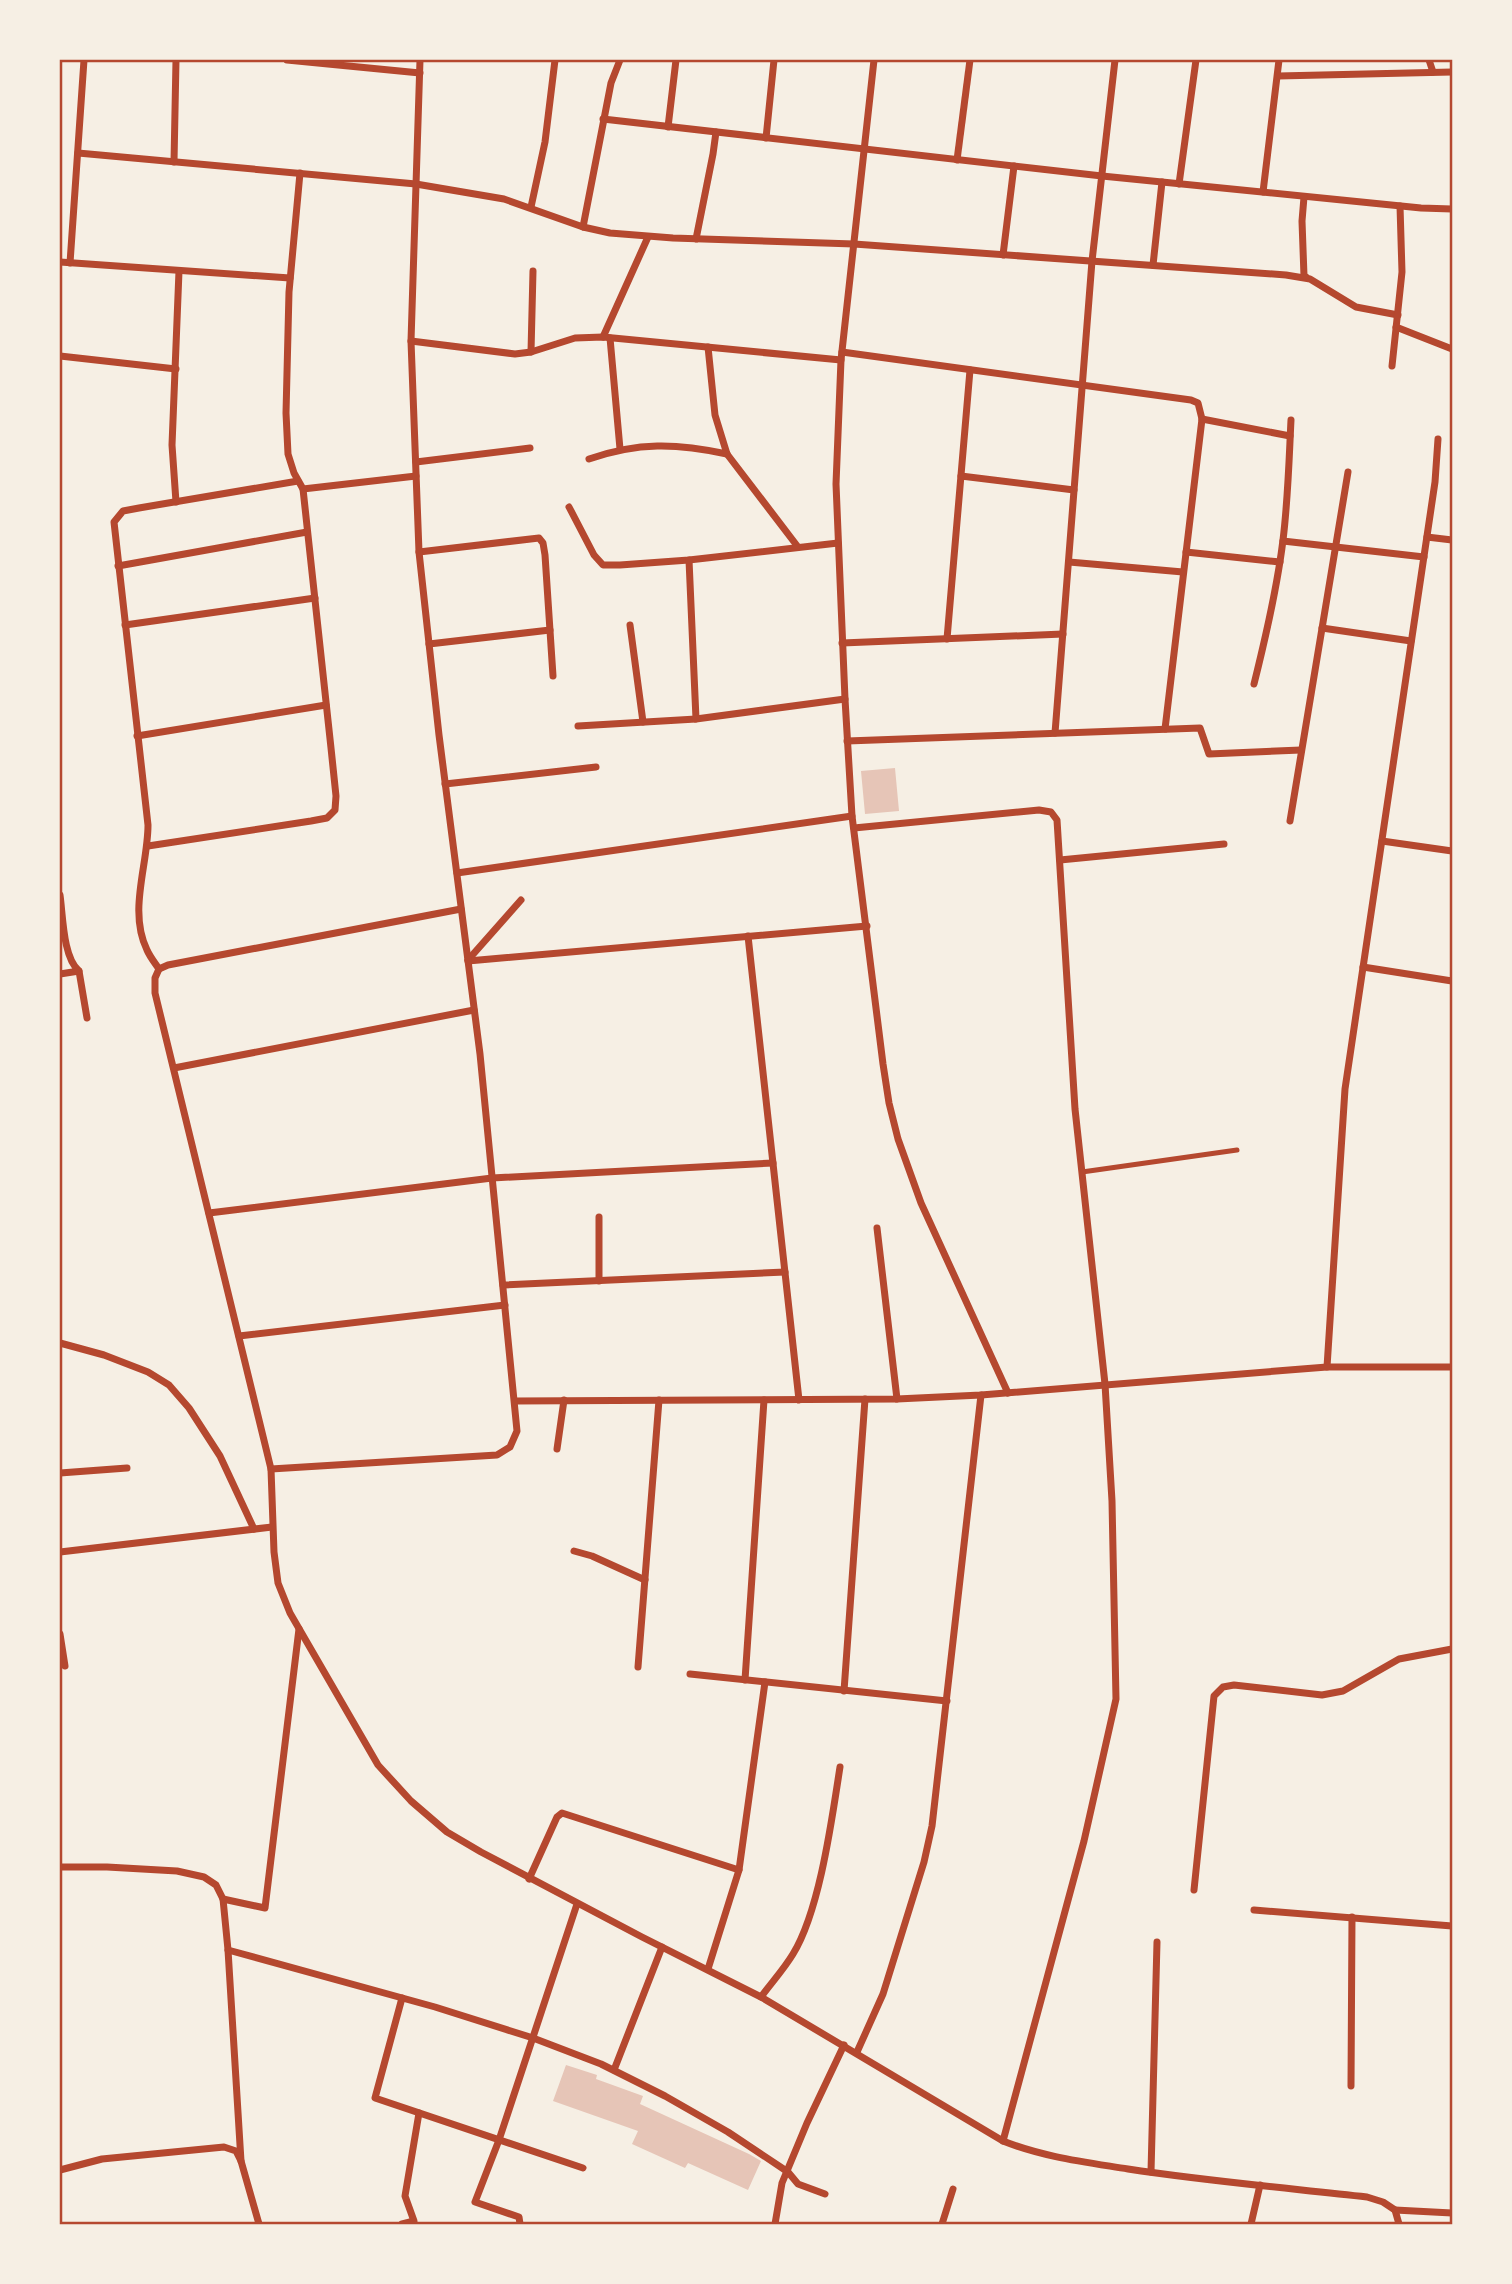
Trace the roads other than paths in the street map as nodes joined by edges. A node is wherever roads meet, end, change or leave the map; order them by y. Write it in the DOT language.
graph roads {
  1 [pos="84,60"];
  2 [pos="176,60"];
  3 [pos="287,60"];
  4 [pos="420,60"];
  5 [pos="555,60"];
  6 [pos="620,60"];
  7 [pos="676,60"];
  8 [pos="774,60"];
  9 [pos="874,60"];
  10 [pos="970,60"];
  11 [pos="1115,60"];
  12 [pos="1196,60"];
  13 [pos="1279,60"];
  14 [pos="1429,60"];
  15 [pos="309,61"];
  16 [pos="1433,72"];
  17 [pos="1452,72"];
  18 [pos="420,73"];
  19 [pos="1278,76"];
  20 [pos="603,119"];
  21 [pos="668,127"];
  22 [pos="716,132"];
  23 [pos="766,138"];
  24 [pos="864,149"];
  25 [pos="78,153"];
  26 [pos="957,160"];
  27 [pos="174,162"];
  28 [pos="1014,166"];
  29 [pos="300,173"];
  30 [pos="1102,176"];
  31 [pos="1162,182"];
  32 [pos="416,184"];
  33 [pos="1179,184"];
  34 [pos="1263,192"];
  35 [pos="1304,197"];
  36 [pos="1400,206"];
  37 [pos="531,207"];
  38 [pos="1452,209"];
  39 [pos="583,227"];
  40 [pos="648,237"];
  41 [pos="696,239"];
  42 [pos="854,244"];
  43 [pos="1003,255"];
  44 [pos="1092,261"];
  45 [pos="60,262"];
  46 [pos="70,263"];
  47 [pos="1153,265"];
  48 [pos="179,271"];
  49 [pos="533,271"];
  50 [pos="290,278"];
  51 [pos="1310,279"];
  52 [pos="1398,315"];
  53 [pos="1396,327"];
  54 [pos="606,338"];
  55 [pos="411,341"];
  56 [pos="708,347"];
  57 [pos="1452,349"];
  58 [pos="531,352"];
  59 [pos="60,356"];
  60 [pos="841,356"];
  61 [pos="1392,366"];
  62 [pos="176,369"];
  63 [pos="970,370"];
  64 [pos="1083,385"];
  65 [pos="1202,419"];
  66 [pos="1291,420"];
  67 [pos="1290,436"];
  68 [pos="1438,439"];
  69 [pos="530,448"];
  70 [pos="620,449"];
  71 [pos="727,454"];
  72 [pos="589,459"];
  73 [pos="416,462"];
  74 [pos="1348,472"];
  75 [pos="416,476"];
  76 [pos="961,476"];
  77 [pos="298,481"];
  78 [pos="303,489"];
  79 [pos="1074,490"];
  80 [pos="176,502"];
  81 [pos="569,507"];
  82 [pos="307,531"];
  83 [pos="1427,537"];
  84 [pos="1452,540"];
  85 [pos="1283,541"];
  86 [pos="838,543"];
  87 [pos="799,547"];
  88 [pos="1335,547"];
  89 [pos="419,552"];
  90 [pos="1186,552"];
  91 [pos="1424,557"];
  92 [pos="689,560"];
  93 [pos="1069,562"];
  94 [pos="1280,562"];
  95 [pos="118,566"];
  96 [pos="1183,572"];
  97 [pos="315,598"];
  98 [pos="125,625"];
  99 [pos="630,625"];
  100 [pos="1322,628"];
  101 [pos="550,630"];
  102 [pos="1063,634"];
  103 [pos="947,639"];
  104 [pos="1411,641"];
  105 [pos="842,643"];
  106 [pos="429,644"];
  107 [pos="553,676"];
  108 [pos="1254,684"];
  109 [pos="845,699"];
  110 [pos="326,705"];
  111 [pos="696,719"];
  112 [pos="643,722"];
  113 [pos="578,726"];
  114 [pos="1165,729"];
  115 [pos="1055,733"];
  116 [pos="137,736"];
  117 [pos="848,741"];
  118 [pos="1301,750"];
  119 [pos="596,767"];
  120 [pos="445,784"];
  121 [pos="852,816"];
  122 [pos="1290,821"];
  123 [pos="854,828"];
  124 [pos="1381,841"];
  125 [pos="1224,844"];
  126 [pos="148,846"];
  127 [pos="1452,851"];
  128 [pos="1060,860"];
  129 [pos="457,873"];
  130 [pos="60,895"];
  131 [pos="521,900"];
  132 [pos="461,909"];
  133 [pos="867,926"];
  134 [pos="748,936"];
  135 [pos="468,961"];
  136 [pos="1363,967"];
  137 [pos="159,969"];
  138 [pos="79,971"];
  139 [pos="60,974"];
  140 [pos="1452,981"];
  141 [pos="474,1010"];
  142 [pos="87,1018"];
  143 [pos="174,1068"];
  144 [pos="1237,1150"];
  145 [pos="773,1163"];
  146 [pos="1082,1172"];
  147 [pos="492,1178"];
  148 [pos="209,1213"];
  149 [pos="599,1217"];
  150 [pos="877,1228"];
  151 [pos="785,1272"];
  152 [pos="599,1281"];
  153 [pos="503,1285"];
  154 [pos="505,1305"];
  155 [pos="239,1336"];
  156 [pos="60,1343"];
  157 [pos="1327,1367"];
  158 [pos="1452,1367"];
  159 [pos="1105,1384"];
  160 [pos="1008,1393"];
  161 [pos="981,1395"];
  162 [pos="865,1399"];
  163 [pos="897,1399"];
  164 [pos="564,1400"];
  165 [pos="659,1400"];
  166 [pos="764,1400"];
  167 [pos="799,1400"];
  168 [pos="515,1401"];
  169 [pos="557,1449"];
  170 [pos="127,1468"];
  171 [pos="271,1469"];
  172 [pos="60,1473"];
  173 [pos="272,1527"];
  174 [pos="254,1529"];
  175 [pos="574,1551"];
  176 [pos="60,1552"];
  177 [pos="645,1580"];
  178 [pos="299,1629"];
  179 [pos="60,1634"];
  180 [pos="1452,1649"];
  181 [pos="65,1666"];
  182 [pos="638,1667"];
  183 [pos="690,1674"];
  184 [pos="746,1680"];
  185 [pos="765,1682"];
  186 [pos="844,1691"];
  187 [pos="947,1702"];
  188 [pos="840,1767"];
  189 [pos="60,1867"];
  190 [pos="739,1870"];
  191 [pos="530,1879"];
  192 [pos="1194,1890"];
  193 [pos="223,1899"];
  194 [pos="577,1904"];
  195 [pos="1254,1910"];
  196 [pos="1352,1917"];
  197 [pos="1452,1926"];
  198 [pos="1157,1942"];
  199 [pos="662,1948"];
  200 [pos="228,1950"];
  201 [pos="708,1969"];
  202 [pos="761,1997"];
  203 [pos="402,1998"];
  204 [pos="533,2038"];
  205 [pos="844,2045"];
  206 [pos="857,2052"];
  207 [pos="614,2070"];
  208 [pos="1351,2086"];
  209 [pos="419,2113"];
  210 [pos="499,2140"];
  211 [pos="1003,2141"];
  212 [pos="242,2161"];
  213 [pos="583,2168"];
  214 [pos="60,2170"];
  215 [pos="788,2172"];
  216 [pos="1150,2172"];
  217 [pos="1260,2185"];
  218 [pos="953,2189"];
  219 [pos="825,2194"];
  220 [pos="1395,2210"];
  221 [pos="1452,2213"];
  222 [pos="260,2224"];
  223 [pos="402,2224"];
  224 [pos="520,2224"];
  225 [pos="775,2224"];
  226 [pos="942,2224"];
  227 [pos="1251,2224"];
  228 [pos="1399,2224"];
  1 -- 25 [label="street"];
  2 -- 27 [label="street"];
  3 -- 15 [label="street"];
  4 -- 18 [label="street"];
  5 -- 37 [label="street"];
  6 -- 20 [label="street"];
  7 -- 21 [label="street"];
  8 -- 23 [label="street"];
  9 -- 24 [label="street"];
  10 -- 26 [label="street"];
  11 -- 30 [label="street"];
  12 -- 33 [label="street"];
  13 -- 19 [label="street"];
  14 -- 16 [label="street"];
  15 -- 18 [label="street"];
  16 -- 17 [label="street"];
  16 -- 19 [label="street"];
  18 -- 32 [label="street"];
  19 -- 34 [label="street"];
  20 -- 21 [label="street"];
  20 -- 39 [label="street"];
  21 -- 22 [label="street"];
  22 -- 23 [label="street"];
  22 -- 41 [label="street"];
  23 -- 24 [label="street"];
  24 -- 26 [label="street"];
  24 -- 42 [label="street"];
  25 -- 27 [label="street"];
  25 -- 46 [label="street"];
  26 -- 28 [label="street"];
  27 -- 29 [label="street"];
  28 -- 30 [label="street"];
  28 -- 43 [label="street"];
  29 -- 32 [label="street"];
  29 -- 50 [label="street"];
  30 -- 31 [label="street"];
  30 -- 44 [label="street"];
  31 -- 33 [label="street"];
  31 -- 47 [label="street"];
  32 -- 37 [label="street"];
  32 -- 55 [label="street"];
  33 -- 34 [label="street"];
  34 -- 35 [label="street"];
  35 -- 36 [label="street"];
  35 -- 51 [label="street"];
  36 -- 38 [label="street"];
  36 -- 52 [label="street"];
  37 -- 39 [label="street"];
  39 -- 40 [label="street"];
  40 -- 41 [label="street"];
  40 -- 54 [label="street"];
  41 -- 42 [label="street"];
  42 -- 43 [label="street"];
  42 -- 60 [label="street"];
  43 -- 44 [label="street"];
  44 -- 47 [label="street"];
  44 -- 64 [label="street"];
  45 -- 46 [label="street"];
  46 -- 48 [label="street"];
  47 -- 51 [label="street"];
  48 -- 50 [label="street"];
  48 -- 62 [label="street"];
  49 -- 58 [label="street"];
  50 -- 77 [label="street"];
  51 -- 52 [label="street"];
  52 -- 53 [label="street"];
  53 -- 57 [label="street"];
  53 -- 61 [label="street"];
  54 -- 56 [label="street"];
  54 -- 58 [label="street"];
  54 -- 70 [label="street"];
  55 -- 58 [label="street"];
  55 -- 73 [label="street"];
  56 -- 60 [label="street"];
  56 -- 71 [label="street"];
  59 -- 62 [label="street"];
  60 -- 63 [label="street"];
  60 -- 86 [label="street"];
  62 -- 80 [label="street"];
  63 -- 64 [label="street"];
  63 -- 76 [label="street"];
  64 -- 65 [label="street"];
  64 -- 79 [label="street"];
  65 -- 67 [label="street"];
  65 -- 90 [label="street"];
  66 -- 67 [label="street"];
  67 -- 85 [label="street"];
  68 -- 83 [label="street"];
  69 -- 73 [label="street"];
  70 -- 71 [label="street"];
  70 -- 72 [label="street"];
  71 -- 87 [label="street"];
  73 -- 75 [label="street"];
  74 -- 88 [label="street"];
  75 -- 78 [label="street"];
  75 -- 89 [label="street"];
  76 -- 79 [label="street"];
  76 -- 103 [label="street"];
  77 -- 78 [label="street"];
  77 -- 80 [label="street"];
  78 -- 82 [label="street"];
  79 -- 93 [label="street"];
  80 -- 95 [label="street"];
  81 -- 92 [label="street"];
  82 -- 95 [label="street"];
  82 -- 97 [label="street"];
  83 -- 84 [label="street"];
  83 -- 91 [label="street"];
  85 -- 88 [label="street"];
  85 -- 94 [label="street"];
  86 -- 87 [label="street"];
  86 -- 105 [label="street"];
  87 -- 92 [label="street"];
  88 -- 91 [label="street"];
  88 -- 100 [label="street"];
  89 -- 101 [label="street"];
  89 -- 106 [label="street"];
  90 -- 94 [label="street"];
  90 -- 96 [label="street"];
  91 -- 104 [label="street"];
  92 -- 111 [label="street"];
  93 -- 96 [label="street"];
  93 -- 102 [label="street"];
  94 -- 108 [label="street"];
  95 -- 98 [label="street"];
  96 -- 114 [label="street"];
  97 -- 98 [label="street"];
  97 -- 110 [label="street"];
  98 -- 116 [label="street"];
  99 -- 112 [label="street"];
  100 -- 104 [label="street"];
  100 -- 118 [label="street"];
  101 -- 106 [label="street"];
  101 -- 107 [label="street"];
  102 -- 103 [label="street"];
  102 -- 115 [label="street"];
  103 -- 105 [label="street"];
  104 -- 124 [label="street"];
  105 -- 109 [label="street"];
  106 -- 120 [label="street"];
  109 -- 111 [label="street"];
  109 -- 117 [label="street"];
  110 -- 116 [label="street"];
  110 -- 126 [label="street"];
  111 -- 112 [label="street"];
  112 -- 113 [label="street"];
  114 -- 115 [label="street"];
  114 -- 118 [label="street"];
  115 -- 117 [label="street"];
  116 -- 126 [label="street"];
  117 -- 121 [label="street"];
  118 -- 122 [label="street"];
  119 -- 120 [label="street"];
  120 -- 129 [label="street"];
  121 -- 123 [label="street"];
  121 -- 129 [label="street"];
  123 -- 128 [label="street"];
  123 -- 133 [label="street"];
  124 -- 127 [label="street"];
  124 -- 136 [label="street"];
  125 -- 128 [label="street"];
  126 -- 137 [label="street"];
  128 -- 146 [label="street"];
  129 -- 132 [label="street"];
  130 -- 138 [label="street"];
  131 -- 135 [label="street"];
  132 -- 135 [label="street"];
  132 -- 137 [label="street"];
  133 -- 134 [label="street"];
  133 -- 160 [label="street"];
  134 -- 135 [label="street"];
  134 -- 145 [label="street"];
  135 -- 141 [label="street"];
  136 -- 140 [label="street"];
  136 -- 157 [label="street"];
  137 -- 143 [label="street"];
  138 -- 139 [label="street"];
  138 -- 142 [label="street"];
  141 -- 143 [label="street"];
  141 -- 147 [label="street"];
  143 -- 148 [label="street"];
  144 -- 146 [label="lane"];
  145 -- 147 [label="street"];
  145 -- 151 [label="street"];
  146 -- 159 [label="street"];
  147 -- 148 [label="street"];
  147 -- 153 [label="street"];
  148 -- 155 [label="street"];
  149 -- 152 [label="street"];
  150 -- 163 [label="street"];
  151 -- 152 [label="street"];
  151 -- 167 [label="street"];
  152 -- 153 [label="street"];
  153 -- 154 [label="street"];
  154 -- 155 [label="street"];
  154 -- 168 [label="street"];
  155 -- 171 [label="street"];
  156 -- 174 [label="street"];
  157 -- 158 [label="street"];
  157 -- 159 [label="street"];
  159 -- 160 [label="street"];
  159 -- 211 [label="street"];
  160 -- 161 [label="street"];
  161 -- 163 [label="street"];
  161 -- 187 [label="street"];
  162 -- 163 [label="street"];
  162 -- 167 [label="street"];
  162 -- 186 [label="street"];
  164 -- 165 [label="street"];
  164 -- 168 [label="street"];
  164 -- 169 [label="street"];
  165 -- 166 [label="street"];
  165 -- 177 [label="street"];
  166 -- 167 [label="street"];
  166 -- 184 [label="street"];
  168 -- 171 [label="street"];
  170 -- 172 [label="street"];
  171 -- 173 [label="street"];
  173 -- 174 [label="street"];
  173 -- 178 [label="street"];
  174 -- 176 [label="street"];
  175 -- 177 [label="street"];
  177 -- 182 [label="street"];
  178 -- 191 [label="street"];
  178 -- 193 [label="street"];
  179 -- 181 [label="street"];
  180 -- 192 [label="street"];
  183 -- 184 [label="street"];
  184 -- 185 [label="street"];
  185 -- 186 [label="street"];
  185 -- 190 [label="street"];
  186 -- 187 [label="street"];
  187 -- 206 [label="street"];
  188 -- 202 [label="street"];
  189 -- 193 [label="street"];
  190 -- 191 [label="street"];
  190 -- 201 [label="street"];
  191 -- 194 [label="street"];
  193 -- 200 [label="street"];
  194 -- 199 [label="street"];
  194 -- 204 [label="street"];
  195 -- 196 [label="street"];
  196 -- 197 [label="street"];
  196 -- 208 [label="street"];
  198 -- 216 [label="street"];
  199 -- 201 [label="street"];
  199 -- 207 [label="street"];
  200 -- 203 [label="street"];
  200 -- 212 [label="street"];
  201 -- 202 [label="street"];
  202 -- 205 [label="street"];
  203 -- 204 [label="street"];
  203 -- 209 [label="street"];
  204 -- 207 [label="street"];
  204 -- 210 [label="street"];
  205 -- 206 [label="street"];
  205 -- 215 [label="street"];
  206 -- 211 [label="street"];
  207 -- 215 [label="street"];
  209 -- 210 [label="street"];
  209 -- 223 [label="street"];
  210 -- 213 [label="street"];
  210 -- 224 [label="street"];
  211 -- 216 [label="street"];
  212 -- 214 [label="street"];
  212 -- 222 [label="street"];
  215 -- 219 [label="street"];
  215 -- 225 [label="street"];
  216 -- 217 [label="street"];
  217 -- 220 [label="street"];
  217 -- 227 [label="street"];
  218 -- 226 [label="street"];
  220 -- 221 [label="street"];
  220 -- 228 [label="street"];
}
